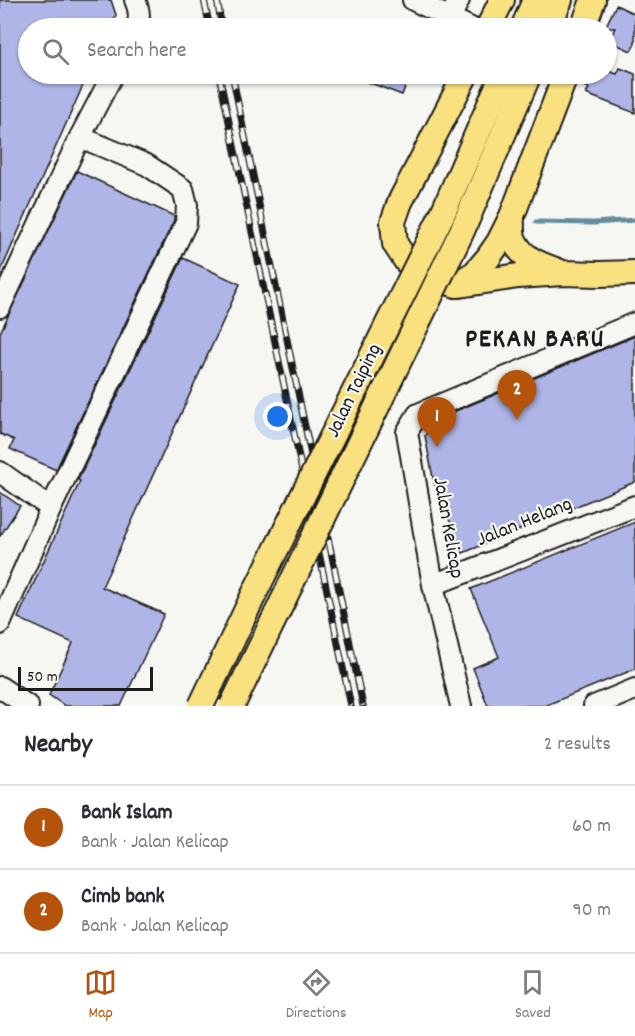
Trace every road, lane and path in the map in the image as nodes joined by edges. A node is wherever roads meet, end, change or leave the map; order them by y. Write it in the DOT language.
graph roads {
  1 [pos="135,0"];
  2 [pos="413,0"];
  3 [pos="459,0"];
  4 [pos="502,0"];
  5 [pos="535,0"];
  6 [pos="560,0"];
  7 [pos="594,0"];
  8 [pos="138,18"];
  9 [pos="450,18"];
  10 [pos="493,18"];
  11 [pos="527,18"];
  12 [pos="552,18"];
  13 [pos="587,18"];
  14 [pos="108,84"];
  15 [pos="461,84"];
  16 [pos="499,84"];
  17 [pos="525,84"];
  18 [pos="562,84"];
  19 [pos="80,137"];
  20 [pos="512,216"];
  21 [pos="563,273"];
  22 [pos="635,273"];
  23 [pos="456,285"];
  24 [pos="4,286"];
  25 [pos="0,307"];
  26 [pos="635,324"];
  27 [pos="0,472"];
  28 [pos="635,506"];
  29 [pos="51,508"];
  30 [pos="433,585"];
  31 [pos="0,624"];
  32 [pos="0,687"];
  33 [pos="635,689"];
  34 [pos="28,706"];
  35 [pos="201,706"];
  36 [pos="232,706"];
  37 [pos="460,706"];
  38 [pos="594,706"];
  1 -- 8 [label="street"];
  2 -- 9 [label="street"];
  3 -- 9 [label="street"];
  4 -- 10 [label="main road"];
  5 -- 11 [label="main road"];
  6 -- 12 [label="main road"];
  7 -- 13 [label="main road"];
  14 -- 19 [label="street"];
  15 -- 23 [label="main road"];
  16 -- 35 [label="main road, Jalan Taiping, bridge"];
  17 -- 36 [label="main road, Jalan Taiping, bridge"];
  18 -- 20 [label="main road"];
  19 -- 24 [label="street"];
  19 -- 29 [label="street"];
  20 -- 21 [label="main road"];
  20 -- 23 [label="main road"];
  21 -- 22 [label="main road"];
  21 -- 23 [label="main road"];
  24 -- 25 [label="street"];
  26 -- 30 [label="street, Jalan Kelicap"];
  27 -- 29 [label="street"];
  28 -- 30 [label="street, Jalan Helang"];
  29 -- 31 [label="street"];
  30 -- 37 [label="street, Jalan Kelicap"];
  32 -- 34 [label="street"];
  33 -- 38 [label="street"];
}
